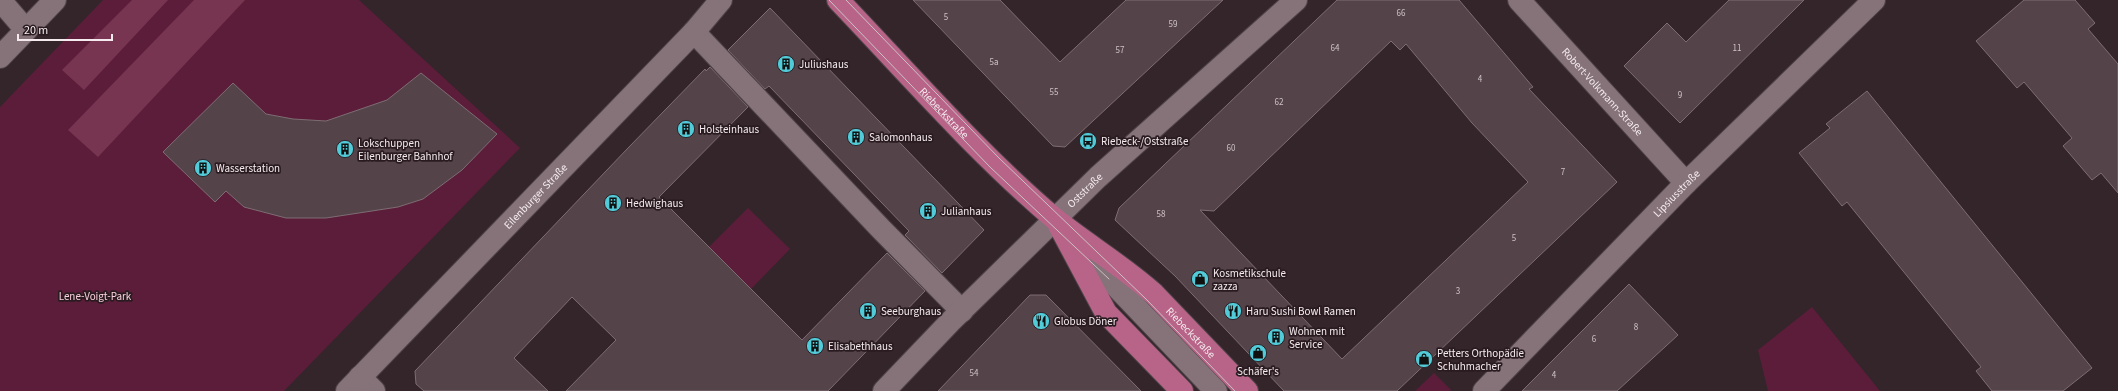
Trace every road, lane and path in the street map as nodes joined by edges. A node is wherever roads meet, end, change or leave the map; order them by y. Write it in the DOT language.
graph roads {
  1 [pos="0,0"];
  2 [pos="55,0"];
  3 [pos="721,0"];
  4 [pos="838,0"];
  5 [pos="1296,0"];
  6 [pos="1519,0"];
  7 [pos="1874,0"];
  8 [pos="26,30"];
  9 [pos="694,32"];
  10 [pos="0,57"];
  11 [pos="1686,183"];
  12 [pos="1056,219"];
  13 [pos="962,311"];
  14 [pos="361,386"];
  15 [pos="884,391"];
  16 [pos="1182,391"];
  17 [pos="1216,391"];
  18 [pos="1247,391"];
  19 [pos="1484,391"];
  1 -- 8 [label="street"];
  2 -- 8 [label="street"];
  3 -- 9 [label="street, Eilenburger Straße"];
  4 -- 12 [label="main road, Riebeckstraße"];
  5 -- 12 [label="street, Oststraße"];
  6 -- 11 [label="street, Robert-Volkmann-Straße"];
  7 -- 11 [label="street, Lipsiusstraße"];
  8 -- 10 [label="street"];
  9 -- 13 [label="street"];
  9 -- 14 [label="street, Eilenburger Straße"];
  11 -- 19 [label="street, Lipsiusstraße"];
  12 -- 13 [label="street, Oststraße"];
  12 -- 16 [label="main road, Riebeckstraße"];
  12 -- 17 [label="street"];
  12 -- 18 [label="main road, Riebeckstraße"];
  13 -- 15 [label="street, Oststraße"];
}
